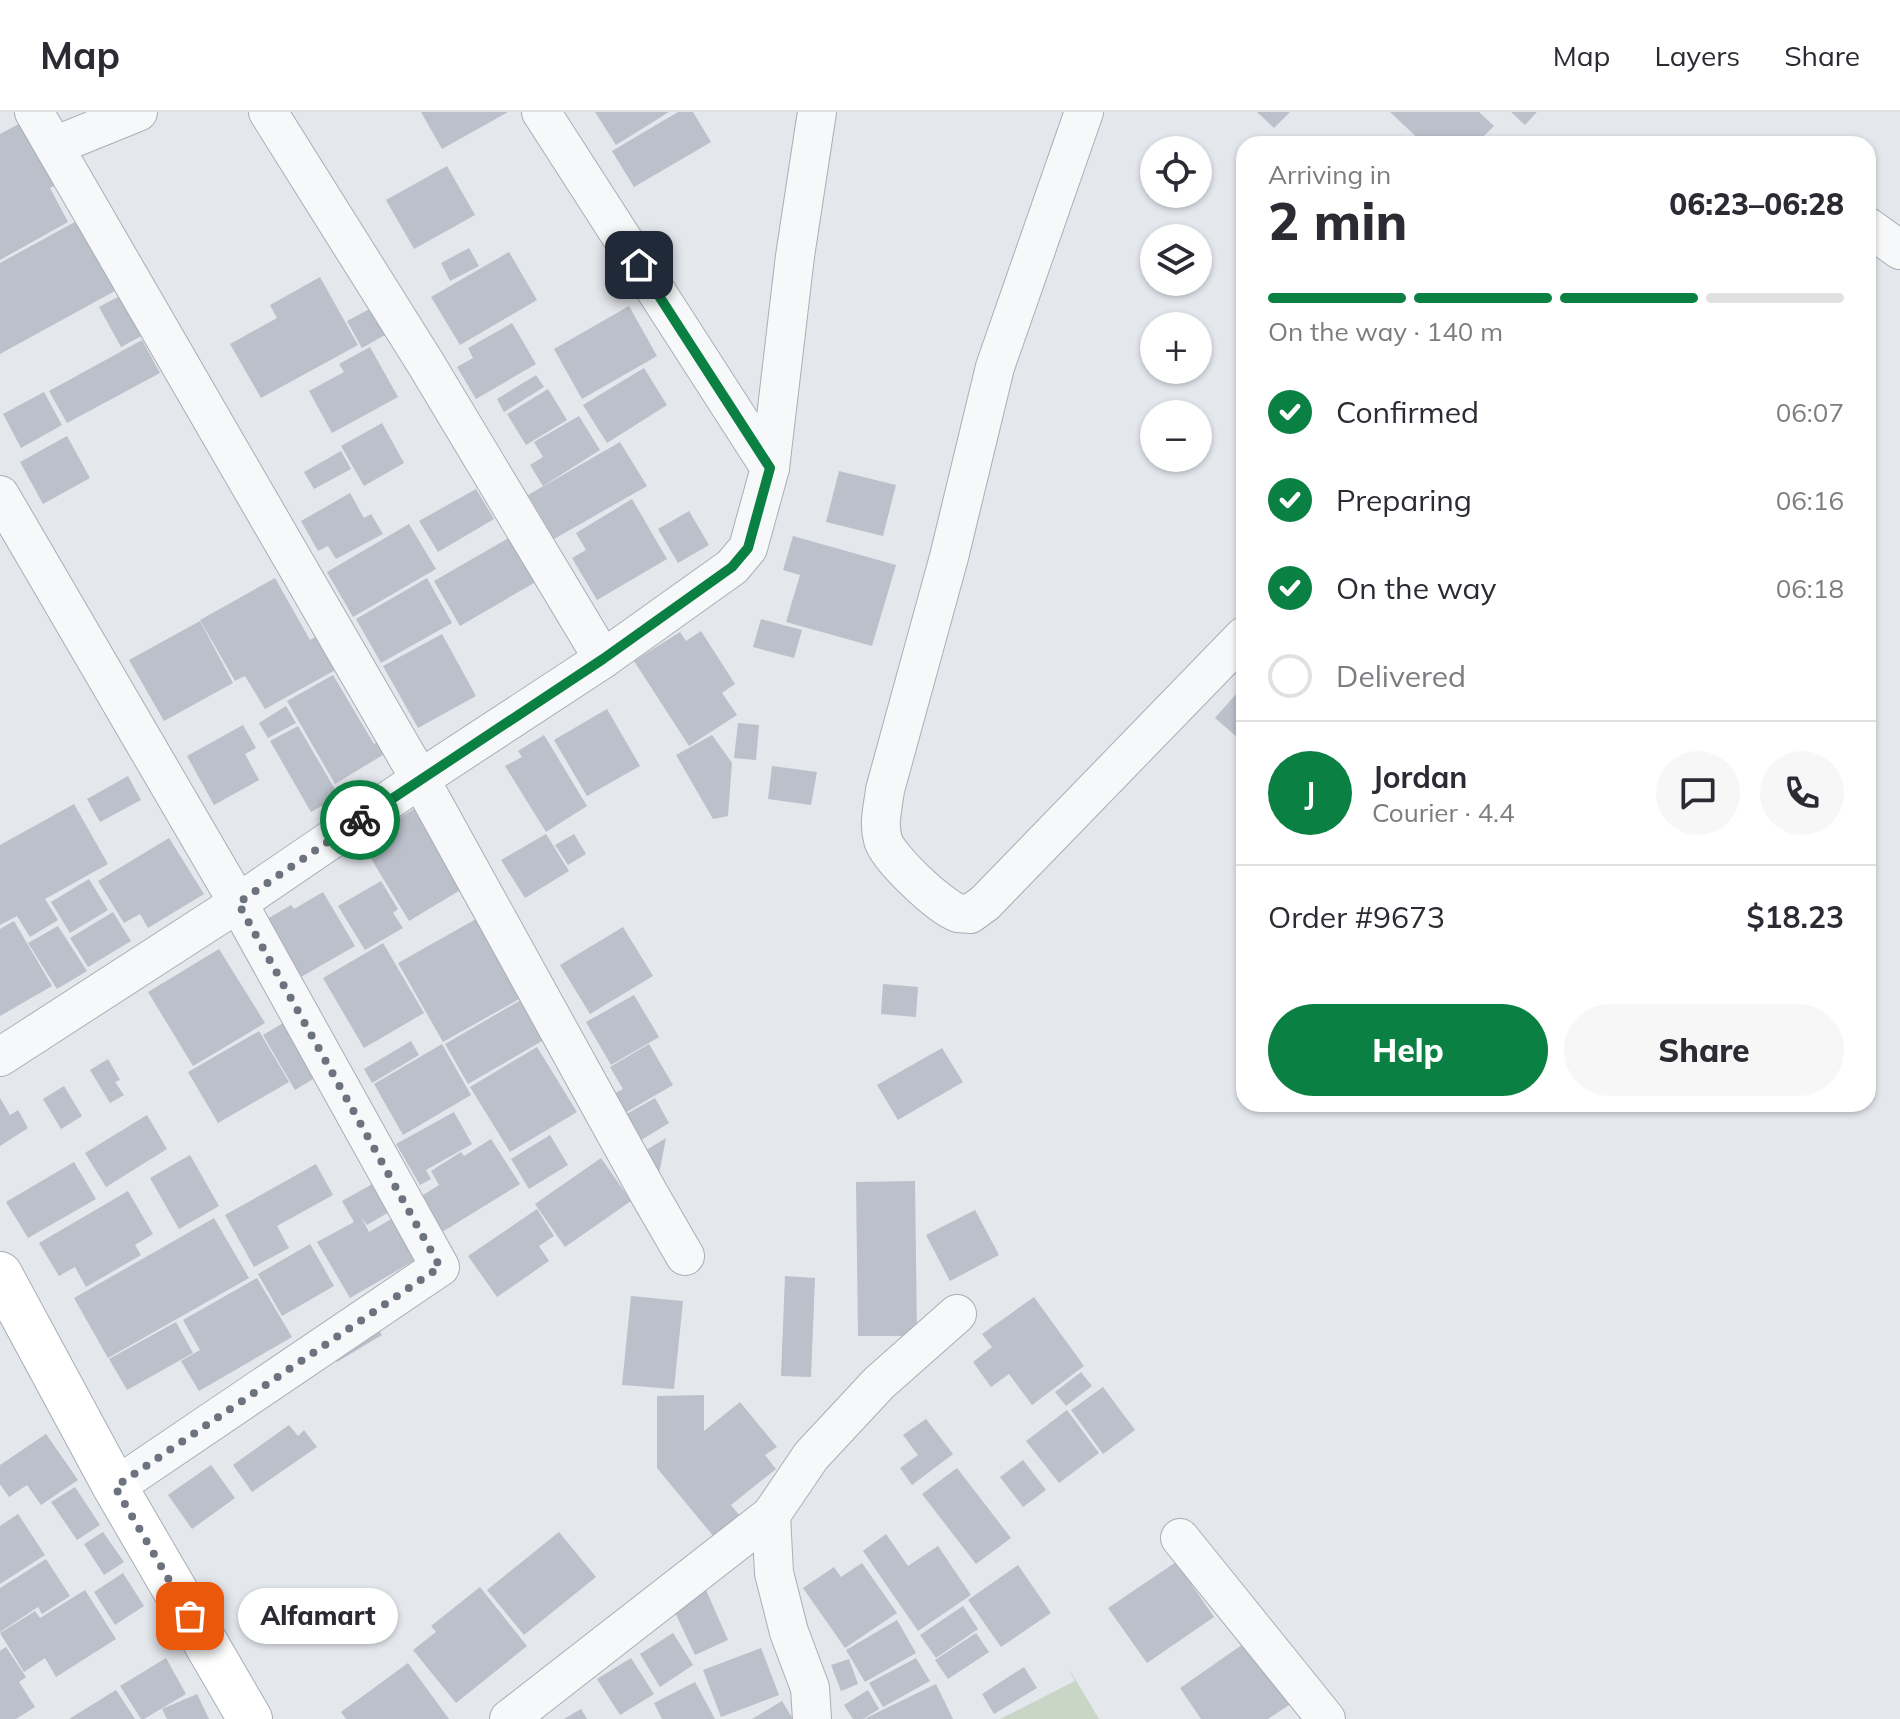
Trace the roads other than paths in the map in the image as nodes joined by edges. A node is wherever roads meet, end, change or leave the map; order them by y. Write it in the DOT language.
graph roads {
  1 [pos="34,112"];
  2 [pos="138,112"];
  3 [pos="268,112"];
  4 [pos="541,112"];
  5 [pos="817,112"];
  6 [pos="1084,112"];
  7 [pos="54,146"];
  8 [pos="1876,233"];
  9 [pos="1900,250"];
  10 [pos="770,468"];
  11 [pos="0,495"];
  12 [pos="1236,644"];
  13 [pos="603,659"];
  14 [pos="420,779"];
  15 [pos="238,903"];
  16 [pos="0,1057"];
  17 [pos="685,1256"];
  18 [pos="0,1274"];
  19 [pos="957,1314"];
  20 [pos="115,1487"];
  21 [pos="771,1515"];
  22 [pos="1180,1538"];
  23 [pos="250,1719"];
  24 [pos="509,1719"];
  25 [pos="812,1719"];
  26 [pos="1326,1719"];
  1 -- 7 [label="street"];
  2 -- 7 [label="street"];
  3 -- 13 [label="street"];
  4 -- 10 [label="street"];
  5 -- 10 [label="street"];
  6 -- 12 [label="street"];
  7 -- 14 [label="street"];
  8 -- 9 [label="street"];
  10 -- 13 [label="street"];
  11 -- 15 [label="street"];
  13 -- 14 [label="street"];
  14 -- 15 [label="street"];
  14 -- 17 [label="street"];
  15 -- 16 [label="street"];
  15 -- 20 [label="street"];
  18 -- 20 [label="main road"];
  19 -- 21 [label="street"];
  20 -- 23 [label="main road"];
  21 -- 24 [label="street"];
  21 -- 25 [label="street"];
  22 -- 26 [label="street"];
}
